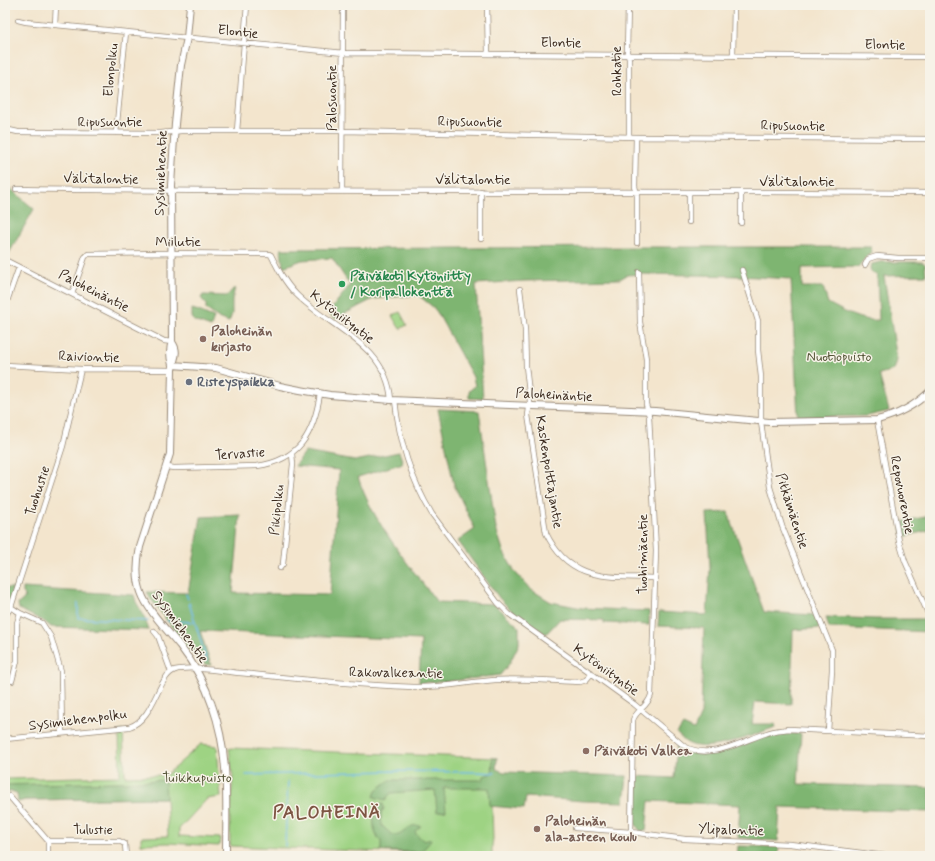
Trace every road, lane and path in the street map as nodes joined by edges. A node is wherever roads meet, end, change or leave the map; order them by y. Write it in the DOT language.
graph roads {
  1 [pos="56,5"];
  2 [pos="190,5"];
  3 [pos="247,5"];
  4 [pos="343,5"];
  5 [pos="487,5"];
  6 [pos="628,5"];
  7 [pos="734,5"];
  8 [pos="18,20"];
  9 [pos="55,25"];
  10 [pos="126,32"];
  11 [pos="189,38"];
  12 [pos="244,44"];
  13 [pos="344,53"];
  14 [pos="488,54"];
  15 [pos="629,55"];
  16 [pos="733,55"];
  17 [pos="930,56"];
  18 [pos="9,130"];
  19 [pos="343,131"];
  20 [pos="174,132"];
  21 [pos="237,132"];
  22 [pos="116,133"];
  23 [pos="629,136"];
  24 [pos="636,137"];
  25 [pos="930,139"];
  26 [pos="16,189"];
  27 [pos="171,191"];
  28 [pos="342,191"];
  29 [pos="481,191"];
  30 [pos="636,192"];
  31 [pos="689,192"];
  32 [pos="741,193"];
  33 [pos="930,194"];
  34 [pos="689,222"];
  35 [pos="741,223"];
  36 [pos="480,239"];
  37 [pos="637,243"];
  38 [pos="172,253"];
  39 [pos="271,255"];
  40 [pos="930,258"];
  41 [pos="5,260"];
  42 [pos="865,265"];
  43 [pos="19,267"];
  44 [pos="742,270"];
  45 [pos="639,272"];
  46 [pos="520,289"];
  47 [pos="72,294"];
  48 [pos="5,307"];
  49 [pos="172,342"];
  50 [pos="5,365"];
  51 [pos="172,368"];
  52 [pos="81,369"];
  53 [pos="930,391"];
  54 [pos="320,394"];
  55 [pos="393,400"];
  56 [pos="529,406"];
  57 [pos="648,411"];
  58 [pos="876,420"];
  59 [pos="761,422"];
  60 [pos="292,454"];
  61 [pos="167,467"];
  62 [pos="280,568"];
  63 [pos="655,578"];
  64 [pos="11,607"];
  65 [pos="20,613"];
  66 [pos="5,616"];
  67 [pos="930,618"];
  68 [pos="154,631"];
  69 [pos="196,669"];
  70 [pos="171,672"];
  71 [pos="592,674"];
  72 [pos="12,681"];
  73 [pos="641,710"];
  74 [pos="930,728"];
  75 [pos="828,731"];
  76 [pos="62,732"];
  77 [pos="930,736"];
  78 [pos="5,739"];
  79 [pos="9,796"];
  80 [pos="575,828"];
  81 [pos="631,832"];
  82 [pos="48,841"];
  83 [pos="48,856"];
  84 [pos="126,856"];
  85 [pos="226,856"];
  86 [pos="886,856"];
  1 -- 9 [label="street"];
  2 -- 11 [label="street, Sysimiehentie"];
  3 -- 12 [label="street"];
  4 -- 13 [label="street, Palosuontie"];
  5 -- 14 [label="street"];
  6 -- 15 [label="street, Rohkatie"];
  7 -- 16 [label="street"];
  8 -- 9 [label="street, Elontie"];
  9 -- 10 [label="street, Elontie"];
  10 -- 11 [label="street, Elontie"];
  10 -- 22 [label="street, Elonpolku"];
  11 -- 12 [label="street, Elontie"];
  11 -- 20 [label="street, Sysimiehentie"];
  12 -- 13 [label="street, Elontie"];
  12 -- 21 [label="street"];
  13 -- 14 [label="street, Elontie"];
  13 -- 19 [label="street, Palosuontie"];
  14 -- 15 [label="street, Elontie"];
  15 -- 16 [label="street, Elontie"];
  15 -- 23 [label="street, Rohkatie"];
  16 -- 17 [label="street, Elontie"];
  18 -- 22 [label="street, Ripusuontie"];
  19 -- 21 [label="street, Ripusuontie"];
  19 -- 23 [label="street, Ripusuontie"];
  19 -- 28 [label="street, Palosuontie"];
  20 -- 21 [label="street, Ripusuontie"];
  20 -- 22 [label="street, Ripusuontie"];
  20 -- 27 [label="street, Sysimiehentie"];
  23 -- 24 [label="street, Ripusuontie"];
  24 -- 25 [label="street, Ripusuontie"];
  24 -- 30 [label="street"];
  26 -- 27 [label="street, Välitalontie"];
  27 -- 28 [label="street, Välitalontie"];
  27 -- 38 [label="street, Sysimiehentie"];
  28 -- 29 [label="street, Välitalontie"];
  29 -- 30 [label="street, Välitalontie"];
  29 -- 36 [label="street"];
  30 -- 31 [label="street, Välitalontie"];
  30 -- 37 [label="street"];
  31 -- 32 [label="street, Välitalontie"];
  31 -- 34 [label="street"];
  32 -- 33 [label="street, Välitalontie"];
  32 -- 35 [label="street"];
  38 -- 39 [label="street, Miilutie"];
  38 -- 47 [label="street, Miilutie"];
  38 -- 49 [label="street, Sysimiehentie"];
  39 -- 55 [label="street, Kytöniityntie"];
  40 -- 42 [label="street"];
  41 -- 43 [label="street, Paloheinäntie"];
  43 -- 47 [label="street, Paloheinäntie"];
  43 -- 48 [label="street"];
  44 -- 59 [label="street, Pitkämäentie"];
  45 -- 57 [label="street, Tuohimäentie"];
  46 -- 56 [label="street, Kaskenpolttajantie"];
  47 -- 49 [label="street, Paloheinäntie"];
  49 -- 51 [label="street, Sysimiehentie"];
  50 -- 52 [label="street, Raiviontie"];
  51 -- 52 [label="street, Raiviontie"];
  51 -- 54 [label="street, Paloheinäntie"];
  51 -- 61 [label="street, Sysimiehentie"];
  52 -- 64 [label="street, Tuohustie"];
  53 -- 58 [label="street, Paloheinäntie"];
  54 -- 55 [label="street, Paloheinäntie"];
  54 -- 60 [label="street, Tervastie"];
  55 -- 56 [label="street, Paloheinäntie"];
  55 -- 71 [label="street, Kytöniityntie"];
  56 -- 57 [label="street, Paloheinäntie"];
  56 -- 63 [label="street, Kaskenpolttajantie"];
  57 -- 59 [label="street, Paloheinäntie"];
  57 -- 63 [label="street, Tuohimäentie"];
  58 -- 59 [label="street, Paloheinäntie"];
  58 -- 67 [label="street, Repovuorentie"];
  59 -- 75 [label="street, Pitkämäentie"];
  60 -- 61 [label="street, Tervastie"];
  60 -- 62 [label="street, Pikipolku"];
  61 -- 69 [label="street, Sysimiehentie"];
  63 -- 73 [label="street, Tuohimäentie"];
  64 -- 65 [label="street"];
  64 -- 66 [label="street, Tuohustie"];
  65 -- 72 [label="street"];
  65 -- 76 [label="street"];
  68 -- 70 [label="street"];
  69 -- 70 [label="street"];
  69 -- 71 [label="street, Rakovalkeantie"];
  69 -- 85 [label="street, Sysimiehentie"];
  70 -- 76 [label="street, Sysimiehenpolku"];
  71 -- 73 [label="street, Kytöniityntie"];
  73 -- 75 [label="street, Kytöniityntie"];
  73 -- 81 [label="street, Tuohimäentie"];
  74 -- 77 [label="street"];
  75 -- 77 [label="street, Kytöniityntie"];
  76 -- 78 [label="street, Sysimiehenpolku"];
  79 -- 82 [label="street"];
  80 -- 81 [label="street, Ylipalontie"];
  81 -- 86 [label="street, Ylipalontie"];
  82 -- 83 [label="street"];
  82 -- 84 [label="street, Tulustie"];
}
